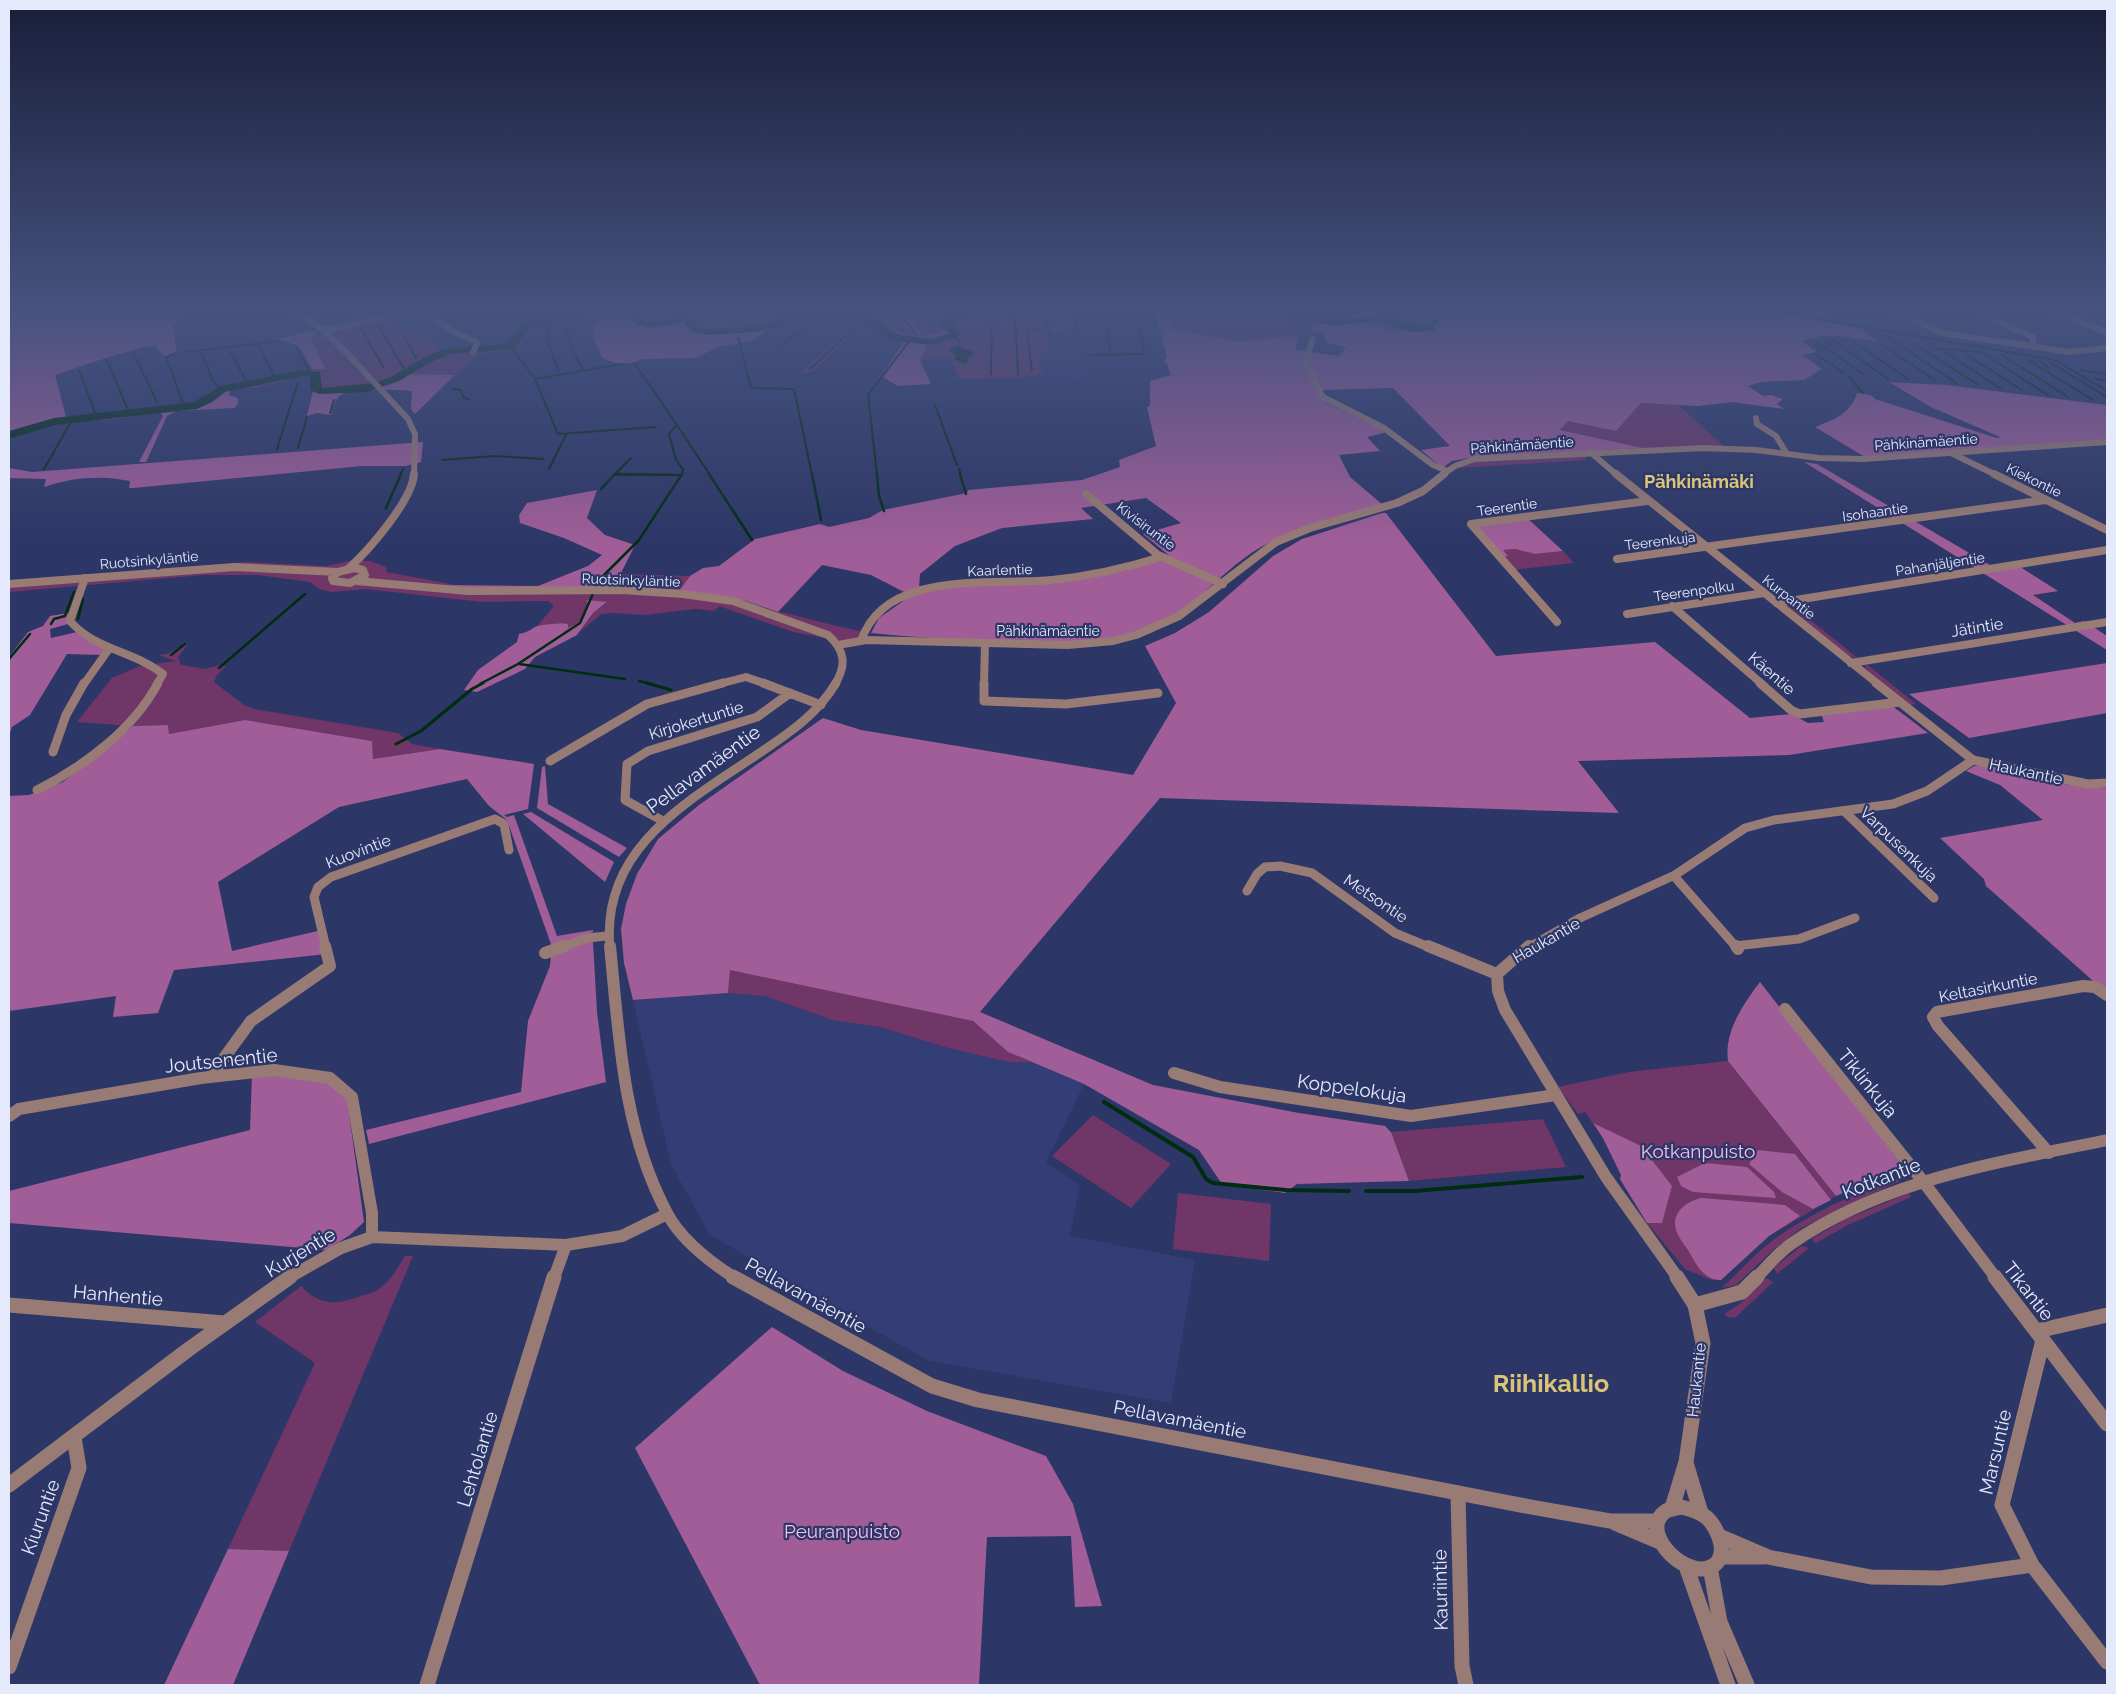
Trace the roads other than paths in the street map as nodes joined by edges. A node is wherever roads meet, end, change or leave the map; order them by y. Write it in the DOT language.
graph roads {
  1 [pos="378,387"];
  2 [pos="1318,387"];
  3 [pos="1756,418"];
  4 [pos="2107,442"];
  5 [pos="1590,452"];
  6 [pos="1951,453"];
  7 [pos="1787,454"];
  8 [pos="1445,470"];
  9 [pos="1086,494"];
  10 [pos="2046,500"];
  11 [pos="1647,501"];
  12 [pos="2107,530"];
  13 [pos="1707,548"];
  14 [pos="2107,550"];
  15 [pos="367,552"];
  16 [pos="1161,557"];
  17 [pos="1617,559"];
  18 [pos="348,569"];
  19 [pos="364,572"];
  20 [pos="335,575"];
  21 [pos="85,578"];
  22 [pos="357,581"];
  23 [pos="9,584"];
  24 [pos="412,584"];
  25 [pos="1222,584"];
  26 [pos="1764,593"];
  27 [pos="1777,603"];
  28 [pos="1672,606"];
  29 [pos="1628,614"];
  30 [pos="1557,622"];
  31 [pos="2107,622"];
  32 [pos="861,641"];
  33 [pos="985,643"];
  34 [pos="838,645"];
  35 [pos="109,649"];
  36 [pos="1851,663"];
  37 [pos="790,693"];
  38 [pos="1158,693"];
  39 [pos="1900,702"];
  40 [pos="821,705"];
  41 [pos="53,752"];
  42 [pos="1972,760"];
  43 [pos="550,761"];
  44 [pos="2107,783"];
  45 [pos="37,790"];
  46 [pos="1844,811"];
  47 [pos="663,820"];
  48 [pos="509,850"];
  49 [pos="1674,876"];
  50 [pos="1247,891"];
  51 [pos="1934,898"];
  52 [pos="1855,918"];
  53 [pos="607,936"];
  54 [pos="545,953"];
  55 [pos="1497,974"];
  56 [pos="2107,995"];
  57 [pos="1785,1009"];
  58 [pos="1174,1073"];
  59 [pos="210,1077"];
  60 [pos="1556,1095"];
  61 [pos="9,1116"];
  62 [pos="2107,1140"];
  63 [pos="2049,1153"];
  64 [pos="1922,1180"];
  65 [pos="667,1214"];
  66 [pos="372,1237"];
  67 [pos="566,1245"];
  68 [pos="9,1304"];
  69 [pos="1695,1305"];
  70 [pos="2107,1315"];
  71 [pos="224,1323"];
  72 [pos="2040,1335"];
  73 [pos="2107,1424"];
  74 [pos="74,1437"];
  75 [pos="1686,1462"];
  76 [pos="9,1485"];
  77 [pos="1458,1493"];
  78 [pos="1672,1508"];
  79 [pos="1701,1514"];
  80 [pos="1610,1521"];
  81 [pos="1658,1521"];
  82 [pos="1719,1536"];
  83 [pos="1660,1542"];
  84 [pos="1768,1557"];
  85 [pos="1715,1562"];
  86 [pos="2032,1565"];
  87 [pos="1686,1566"];
  88 [pos="2107,1662"];
  89 [pos="9,1666"];
  90 [pos="427,1685"];
  91 [pos="1466,1685"];
  92 [pos="1728,1685"];
  93 [pos="1747,1685"];
  1 -- 15 [label="street"];
  2 -- 8 [label="street"];
  3 -- 7 [label="street"];
  4 -- 6 [label="street, Pähkinämäentie"];
  5 -- 7 [label="street, Pähkinämäentie"];
  5 -- 8 [label="street, Pähkinämäentie"];
  5 -- 11 [label="street, Kurpantie"];
  6 -- 7 [label="street, Pähkinämäentie"];
  6 -- 10 [label="street, Kiekontie"];
  8 -- 25 [label="street, Pähkinämäentie"];
  9 -- 16 [label="street, Kivisiruntie"];
  10 -- 12 [label="street, Kiekontie"];
  10 -- 13 [label="street, Isohaantie"];
  11 -- 13 [label="street, Kurpantie"];
  11 -- 30 [label="street, Teerentie"];
  13 -- 17 [label="street, Teerenkuja"];
  13 -- 26 [label="street, Kurpantie"];
  14 -- 27 [label="street, Pahanjäljentie"];
  15 -- 18 [label="street"];
  15 -- 19 [label="street"];
  16 -- 25 [label="street, Kivisiruntie"];
  16 -- 32 [label="street, Kaarlentie"];
  18 -- 19 [label="street, Ruotsinkyläntie"];
  18 -- 20 [label="street"];
  19 -- 22 [label="street"];
  19 -- 24 [label="street, Ruotsinkyläntie"];
  20 -- 21 [label="street, Ruotsinkyläntie"];
  20 -- 22 [label="street, Ruotsinkyläntie"];
  21 -- 23 [label="street, Ruotsinkyläntie"];
  21 -- 35 [label="street"];
  22 -- 24 [label="street, Ruotsinkyläntie"];
  24 -- 34 [label="street, Ruotsinkyläntie"];
  25 -- 33 [label="street, Pähkinämäentie"];
  26 -- 27 [label="street, Kurpantie"];
  26 -- 28 [label="street, Teerenpolku"];
  27 -- 36 [label="street, Kurpantie"];
  28 -- 29 [label="street, Teerenpolku"];
  28 -- 39 [label="street, Käentie"];
  31 -- 36 [label="street, Jätintie"];
  32 -- 33 [label="street, Pähkinämäentie"];
  32 -- 34 [label="street, Pähkinämäentie"];
  33 -- 38 [label="street"];
  34 -- 40 [label="street, Pellavamäentie"];
  35 -- 41 [label="street"];
  35 -- 45 [label="street"];
  36 -- 39 [label="street, Kurpantie"];
  37 -- 40 [label="street"];
  37 -- 43 [label="street"];
  37 -- 47 [label="street, Kirjokertuntie"];
  39 -- 42 [label="street, Kurpantie"];
  40 -- 47 [label="street, Pellavamäentie"];
  42 -- 44 [label="street, Haukantie"];
  42 -- 46 [label="street, Haukantie"];
  46 -- 49 [label="street, Haukantie"];
  46 -- 51 [label="street, Varpusenkuja"];
  47 -- 53 [label="street, Pellavamäentie"];
  48 -- 59 [label="street, Kuovintie"];
  49 -- 52 [label="street"];
  49 -- 55 [label="street, Haukantie"];
  50 -- 55 [label="street, Metsontie"];
  53 -- 54 [label="street"];
  53 -- 65 [label="street, Pellavamäentie"];
  55 -- 60 [label="street, Haukantie"];
  56 -- 63 [label="street, Keltasirkuntie"];
  57 -- 64 [label="street, Tiklinkuja"];
  58 -- 60 [label="street, Koppelokuja"];
  59 -- 61 [label="street, Joutsenentie"];
  59 -- 66 [label="street, Joutsenentie"];
  60 -- 69 [label="street, Haukantie"];
  62 -- 63 [label="street, Kotkantie"];
  63 -- 64 [label="street, Kotkantie"];
  64 -- 69 [label="street, Kotkantie"];
  64 -- 72 [label="street, Tikantie"];
  65 -- 67 [label="street, Kurjentie"];
  65 -- 77 [label="street, Pellavamäentie"];
  66 -- 67 [label="street, Kurjentie"];
  66 -- 71 [label="street, Kurjentie"];
  67 -- 90 [label="street, Lehtolantie"];
  68 -- 71 [label="street, Hanhentie"];
  69 -- 75 [label="street, Haukantie"];
  70 -- 72 [label="street"];
  71 -- 74 [label="street, Kurjentie"];
  72 -- 73 [label="street, Tikantie"];
  72 -- 86 [label="street, Marsuntie"];
  74 -- 76 [label="street, Kurjentie"];
  74 -- 89 [label="street, Kiuruntie"];
  75 -- 78 [label="street, Haukantie"];
  75 -- 79 [label="street, Haukantie"];
  77 -- 80 [label="street, Pellavamäentie"];
  77 -- 91 [label="street, Kauriintie"];
  78 -- 79 [label="street"];
  78 -- 81 [label="street"];
  79 -- 82 [label="street"];
  80 -- 81 [label="street, Pellavamäentie"];
  80 -- 83 [label="street, Pellavamäentie"];
  81 -- 83 [label="street"];
  82 -- 84 [label="street"];
  82 -- 85 [label="street"];
  83 -- 87 [label="street"];
  84 -- 85 [label="street"];
  84 -- 86 [label="street"];
  85 -- 87 [label="street"];
  85 -- 93 [label="street"];
  86 -- 88 [label="street, Marsuntie"];
  87 -- 92 [label="street"];
}
